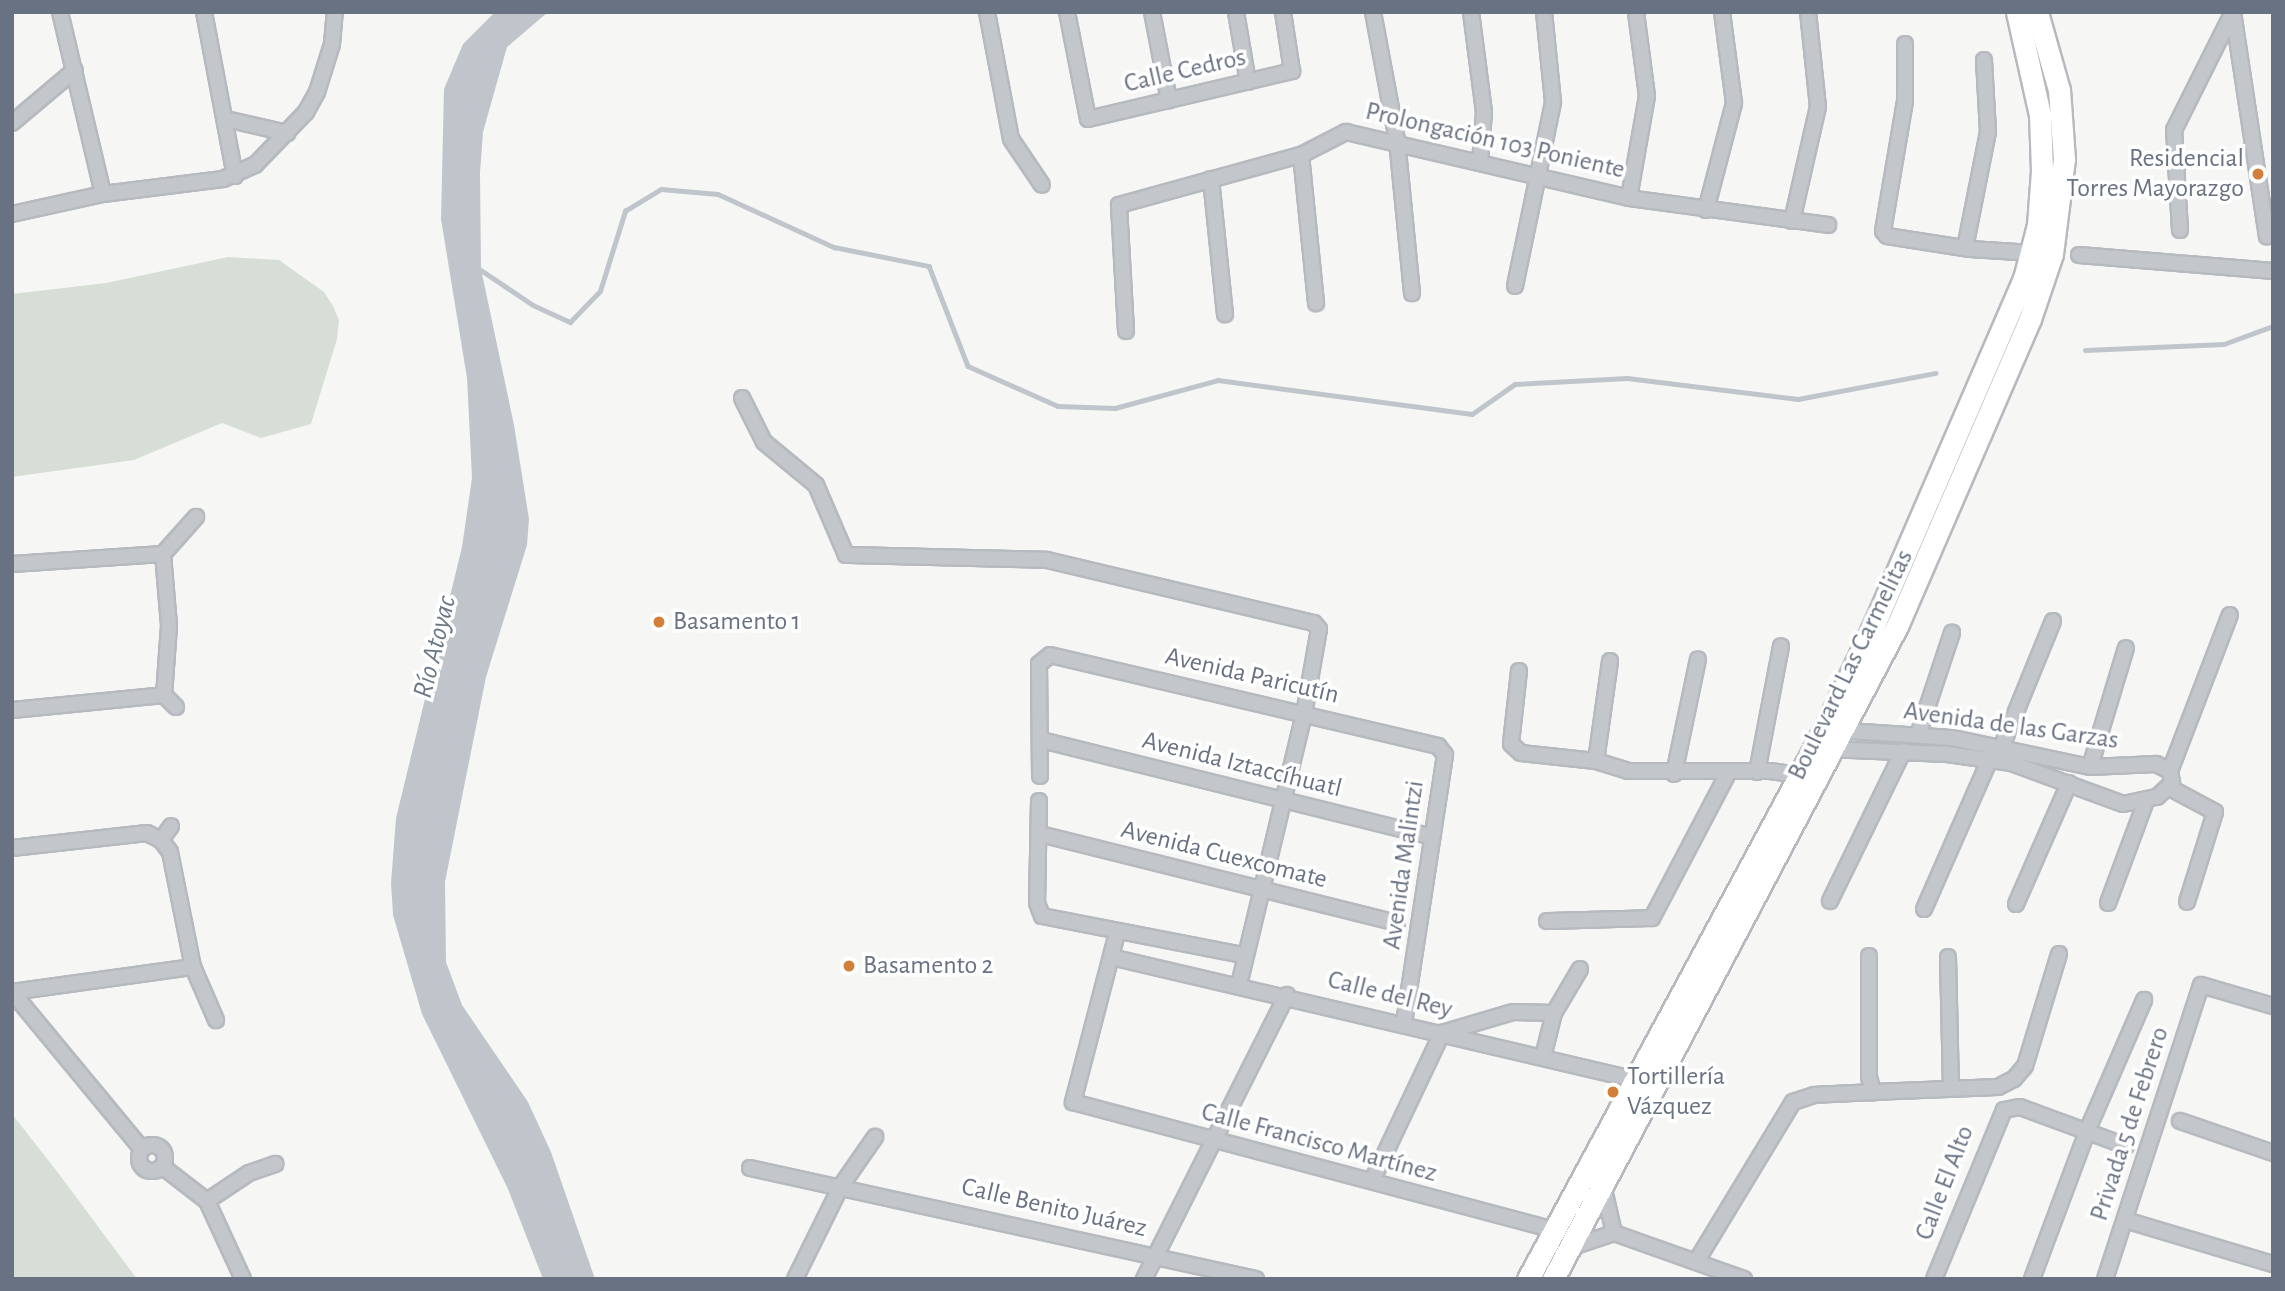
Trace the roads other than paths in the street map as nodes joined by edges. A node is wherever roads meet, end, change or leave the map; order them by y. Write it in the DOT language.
graph roads {
  1 [pos="60,12"];
  2 [pos="204,12"];
  3 [pos="335,12"];
  4 [pos="987,12"];
  5 [pos="1067,12"];
  6 [pos="1152,12"];
  7 [pos="1236,12"];
  8 [pos="1283,12"];
  9 [pos="1373,12"];
  10 [pos="1471,12"];
  11 [pos="1544,12"];
  12 [pos="1636,12"];
  13 [pos="1721,12"];
  14 [pos="1808,12"];
  15 [pos="2017,12"];
  16 [pos="2037,12"];
  17 [pos="2233,12"];
  18 [pos="1905,44"];
  19 [pos="1984,60"];
  20 [pos="75,70"];
  21 [pos="1248,82"];
  22 [pos="1169,100"];
  23 [pos="226,119"];
  24 [pos="12,122"];
  25 [pos="287,133"];
  26 [pos="1396,140"];
  27 [pos="1301,155"];
  28 [pos="1480,162"];
  29 [pos="235,176"];
  30 [pos="1536,176"];
  31 [pos="1211,179"];
  32 [pos="1042,185"];
  33 [pos="103,194"];
  34 [pos="1629,198"];
  35 [pos="1706,210"];
  36 [pos="12,214"];
  37 [pos="1793,221"];
  38 [pos="1828,225"];
  39 [pos="2180,230"];
  40 [pos="2267,236"];
  41 [pos="1965,248"];
  42 [pos="2033,253"];
  43 [pos="2079,255"];
  44 [pos="2273,271"];
  45 [pos="1515,286"];
  46 [pos="1412,293"];
  47 [pos="1316,303"];
  48 [pos="1225,314"];
  49 [pos="1126,331"];
  50 [pos="743,398"];
  51 [pos="196,517"];
  52 [pos="163,554"];
  53 [pos="12,564"];
  54 [pos="2230,615"];
  55 [pos="2053,621"];
  56 [pos="1952,633"];
  57 [pos="1781,646"];
  58 [pos="2126,648"];
  59 [pos="1698,659"];
  60 [pos="1610,661"];
  61 [pos="1519,671"];
  62 [pos="164,695"];
  63 [pos="176,707"];
  64 [pos="12,710"];
  65 [pos="1304,714"];
  66 [pos="1918,735"];
  67 [pos="1828,739"];
  68 [pos="1041,740"];
  69 [pos="2002,746"];
  70 [pos="1903,751"];
  71 [pos="1445,755"];
  72 [pos="1990,759"];
  73 [pos="1596,761"];
  74 [pos="2090,767"];
  75 [pos="2170,771"];
  76 [pos="1757,772"];
  77 [pos="1674,774"];
  78 [pos="1727,775"];
  79 [pos="1040,776"];
  80 [pos="1809,777"];
  81 [pos="2069,783"];
  82 [pos="2170,789"];
  83 [pos="1039,801"];
  84 [pos="1282,801"];
  85 [pos="2146,802"];
  86 [pos="171,826"];
  87 [pos="1040,834"];
  88 [pos="1432,837"];
  89 [pos="161,840"];
  90 [pos="12,848"];
  91 [pos="1260,890"];
  92 [pos="1829,901"];
  93 [pos="2187,902"];
  94 [pos="2108,903"];
  95 [pos="2016,904"];
  96 [pos="1924,909"];
  97 [pos="1546,921"];
  98 [pos="1397,923"];
  99 [pos="1117,933"];
  100 [pos="2059,954"];
  101 [pos="1243,955"];
  102 [pos="1869,956"];
  103 [pos="1111,957"];
  104 [pos="1948,957"];
  105 [pos="194,967"];
  106 [pos="1580,969"];
  107 [pos="1239,984"];
  108 [pos="12,992"];
  109 [pos="1287,995"];
  110 [pos="2144,1000"];
  111 [pos="2272,1002"];
  112 [pos="1555,1013"];
  113 [pos="216,1020"];
  114 [pos="1404,1024"];
  115 [pos="1443,1033"];
  116 [pos="1543,1057"];
  117 [pos="1635,1080"];
  118 [pos="1657,1083"];
  119 [pos="1951,1087"];
  120 [pos="1873,1092"];
  121 [pos="2180,1121"];
  122 [pos="2088,1129"];
  123 [pos="875,1137"];
  124 [pos="1215,1141"];
  125 [pos="2126,1146"];
  126 [pos="2273,1153"];
  127 [pos="275,1164"];
  128 [pos="750,1168"];
  129 [pos="1372,1181"];
  130 [pos="1603,1185"];
  131 [pos="841,1186"];
  132 [pos="206,1201"];
  133 [pos="2125,1220"];
  134 [pos="1553,1230"];
  135 [pos="1614,1233"];
  136 [pos="1569,1248"];
  137 [pos="1155,1255"];
  138 [pos="1696,1262"];
  139 [pos="2273,1264"];
  140 [pos="243,1279"];
  141 [pos="795,1279"];
  142 [pos="1144,1279"];
  143 [pos="1256,1279"];
  144 [pos="1528,1279"];
  145 [pos="1553,1279"];
  146 [pos="1744,1279"];
  147 [pos="1934,1279"];
  148 [pos="2032,1279"];
  149 [pos="2105,1279"];
  1 -- 20 [label="street"];
  2 -- 23 [label="street"];
  3 -- 25 [label="street"];
  4 -- 32 [label="street"];
  5 -- 22 [label="street, Calle Cedros"];
  6 -- 22 [label="street"];
  7 -- 21 [label="street"];
  8 -- 21 [label="street, Calle Cedros"];
  9 -- 26 [label="street"];
  10 -- 28 [label="street"];
  11 -- 30 [label="street"];
  12 -- 34 [label="street"];
  13 -- 35 [label="street"];
  14 -- 37 [label="street"];
  15 -- 42 [label="main road, Boulevard Las Carmelitas"];
  16 -- 67 [label="main road, Boulevard Las Carmelitas"];
  17 -- 39 [label="street"];
  17 -- 40 [label="street"];
  18 -- 41 [label="street"];
  19 -- 41 [label="street"];
  20 -- 24 [label="street"];
  20 -- 33 [label="street"];
  21 -- 22 [label="street, Calle Cedros"];
  23 -- 25 [label="street"];
  23 -- 29 [label="street"];
  25 -- 29 [label="street"];
  26 -- 27 [label="street, Prolongación 103 Poniente"];
  26 -- 28 [label="street, Prolongación 103 Poniente"];
  26 -- 46 [label="street"];
  27 -- 31 [label="street, Prolongación 103 Poniente"];
  27 -- 47 [label="street"];
  28 -- 30 [label="street, Prolongación 103 Poniente"];
  29 -- 33 [label="street"];
  30 -- 34 [label="street, Prolongación 103 Poniente"];
  30 -- 45 [label="street"];
  31 -- 48 [label="street"];
  31 -- 49 [label="street, Prolongación 103 Poniente"];
  33 -- 36 [label="street"];
  34 -- 35 [label="street, Prolongación 103 Poniente"];
  35 -- 37 [label="street, Prolongación 103 Poniente"];
  37 -- 38 [label="street, Prolongación 103 Poniente"];
  41 -- 42 [label="street"];
  42 -- 67 [label="main road, Boulevard Las Carmelitas"];
  43 -- 44 [label="street"];
  50 -- 65 [label="street"];
  51 -- 52 [label="street"];
  52 -- 53 [label="street"];
  52 -- 62 [label="street"];
  54 -- 75 [label="street"];
  55 -- 69 [label="street"];
  56 -- 66 [label="street"];
  57 -- 76 [label="street"];
  58 -- 74 [label="street"];
  59 -- 77 [label="street"];
  60 -- 73 [label="street"];
  61 -- 73 [label="street"];
  62 -- 63 [label="street"];
  62 -- 64 [label="street"];
  65 -- 68 [label="street, Avenida Paricutín"];
  65 -- 71 [label="street, Avenida Paricutín"];
  65 -- 84 [label="street"];
  66 -- 67 [label="street, Avenida de las Garzas"];
  66 -- 69 [label="street, Avenida de las Garzas"];
  67 -- 70 [label="street, Avenida de las Garzas"];
  67 -- 80 [label="main road, Boulevard Las Carmelitas"];
  68 -- 79 [label="street"];
  68 -- 84 [label="street, Avenida Iztaccíhuatl"];
  69 -- 74 [label="street, Avenida de las Garzas"];
  70 -- 72 [label="street, Avenida de las Garzas"];
  70 -- 92 [label="street"];
  71 -- 88 [label="street, Avenida Malintzi"];
  72 -- 81 [label="street, Avenida de las Garzas"];
  72 -- 96 [label="street"];
  73 -- 77 [label="street"];
  74 -- 75 [label="street, Avenida de las Garzas"];
  75 -- 82 [label="street"];
  76 -- 78 [label="street"];
  76 -- 80 [label="street"];
  77 -- 78 [label="street"];
  78 -- 97 [label="street"];
  80 -- 117 [label="main road, Boulevard Las Carmelitas"];
  80 -- 118 [label="main road, Boulevard Las Carmelitas"];
  81 -- 85 [label="street, Avenida de las Garzas"];
  81 -- 95 [label="street"];
  82 -- 85 [label="street, Avenida de las Garzas"];
  82 -- 93 [label="street"];
  83 -- 87 [label="street"];
  84 -- 88 [label="street, Avenida Iztaccíhuatl"];
  84 -- 91 [label="street"];
  85 -- 94 [label="street"];
  86 -- 89 [label="street"];
  87 -- 91 [label="street, Avenida Cuexcomate"];
  87 -- 99 [label="street"];
  88 -- 114 [label="street, Avenida Malintzi"];
  89 -- 90 [label="street"];
  89 -- 105 [label="street"];
  91 -- 98 [label="street, Avenida Cuexcomate"];
  91 -- 101 [label="street"];
  99 -- 101 [label="street"];
  99 -- 103 [label="street"];
  100 -- 119 [label="street"];
  101 -- 107 [label="street"];
  102 -- 120 [label="street"];
  103 -- 107 [label="street, Calle del Rey"];
  103 -- 124 [label="street, Calle Francisco Martínez"];
  104 -- 119 [label="street"];
  105 -- 108 [label="street"];
  105 -- 113 [label="street"];
  106 -- 112 [label="street"];
  107 -- 109 [label="street, Calle del Rey"];
  108 -- 132 [label="street"];
  109 -- 114 [label="street, Calle del Rey"];
  109 -- 124 [label="street"];
  110 -- 122 [label="street"];
  111 -- 133 [label="street, Privada 5 de Febrero"];
  112 -- 115 [label="street"];
  112 -- 116 [label="street"];
  114 -- 115 [label="street, Calle del Rey"];
  115 -- 116 [label="street, Calle del Rey"];
  115 -- 129 [label="street"];
  116 -- 117 [label="street, Calle del Rey"];
  117 -- 118 [label="street, Calle del Rey"];
  117 -- 134 [label="main road, Boulevard Las Carmelitas"];
  118 -- 130 [label="main road, Boulevard Las Carmelitas"];
  119 -- 120 [label="street"];
  120 -- 138 [label="street"];
  121 -- 126 [label="street"];
  122 -- 125 [label="street, Calle El Alto"];
  122 -- 147 [label="street, Calle El Alto"];
  122 -- 148 [label="street"];
  123 -- 131 [label="street"];
  124 -- 129 [label="street, Calle Francisco Martínez"];
  124 -- 137 [label="street"];
  127 -- 132 [label="street"];
  128 -- 131 [label="street, Calle Benito Juárez"];
  129 -- 134 [label="street, Calle Francisco Martínez"];
  130 -- 135 [label="street"];
  130 -- 136 [label="main road, Boulevard Las Carmelitas"];
  131 -- 137 [label="street, Calle Benito Juárez"];
  131 -- 141 [label="street"];
  132 -- 140 [label="street"];
  133 -- 139 [label="street"];
  133 -- 149 [label="street, Privada 5 de Febrero"];
  134 -- 144 [label="main road, Boulevard Las Carmelitas"];
  135 -- 136 [label="street"];
  135 -- 138 [label="street"];
  136 -- 145 [label="main road, Boulevard Las Carmelitas"];
  137 -- 142 [label="street"];
  137 -- 143 [label="street, Calle Benito Juárez"];
  138 -- 146 [label="street"];
}
